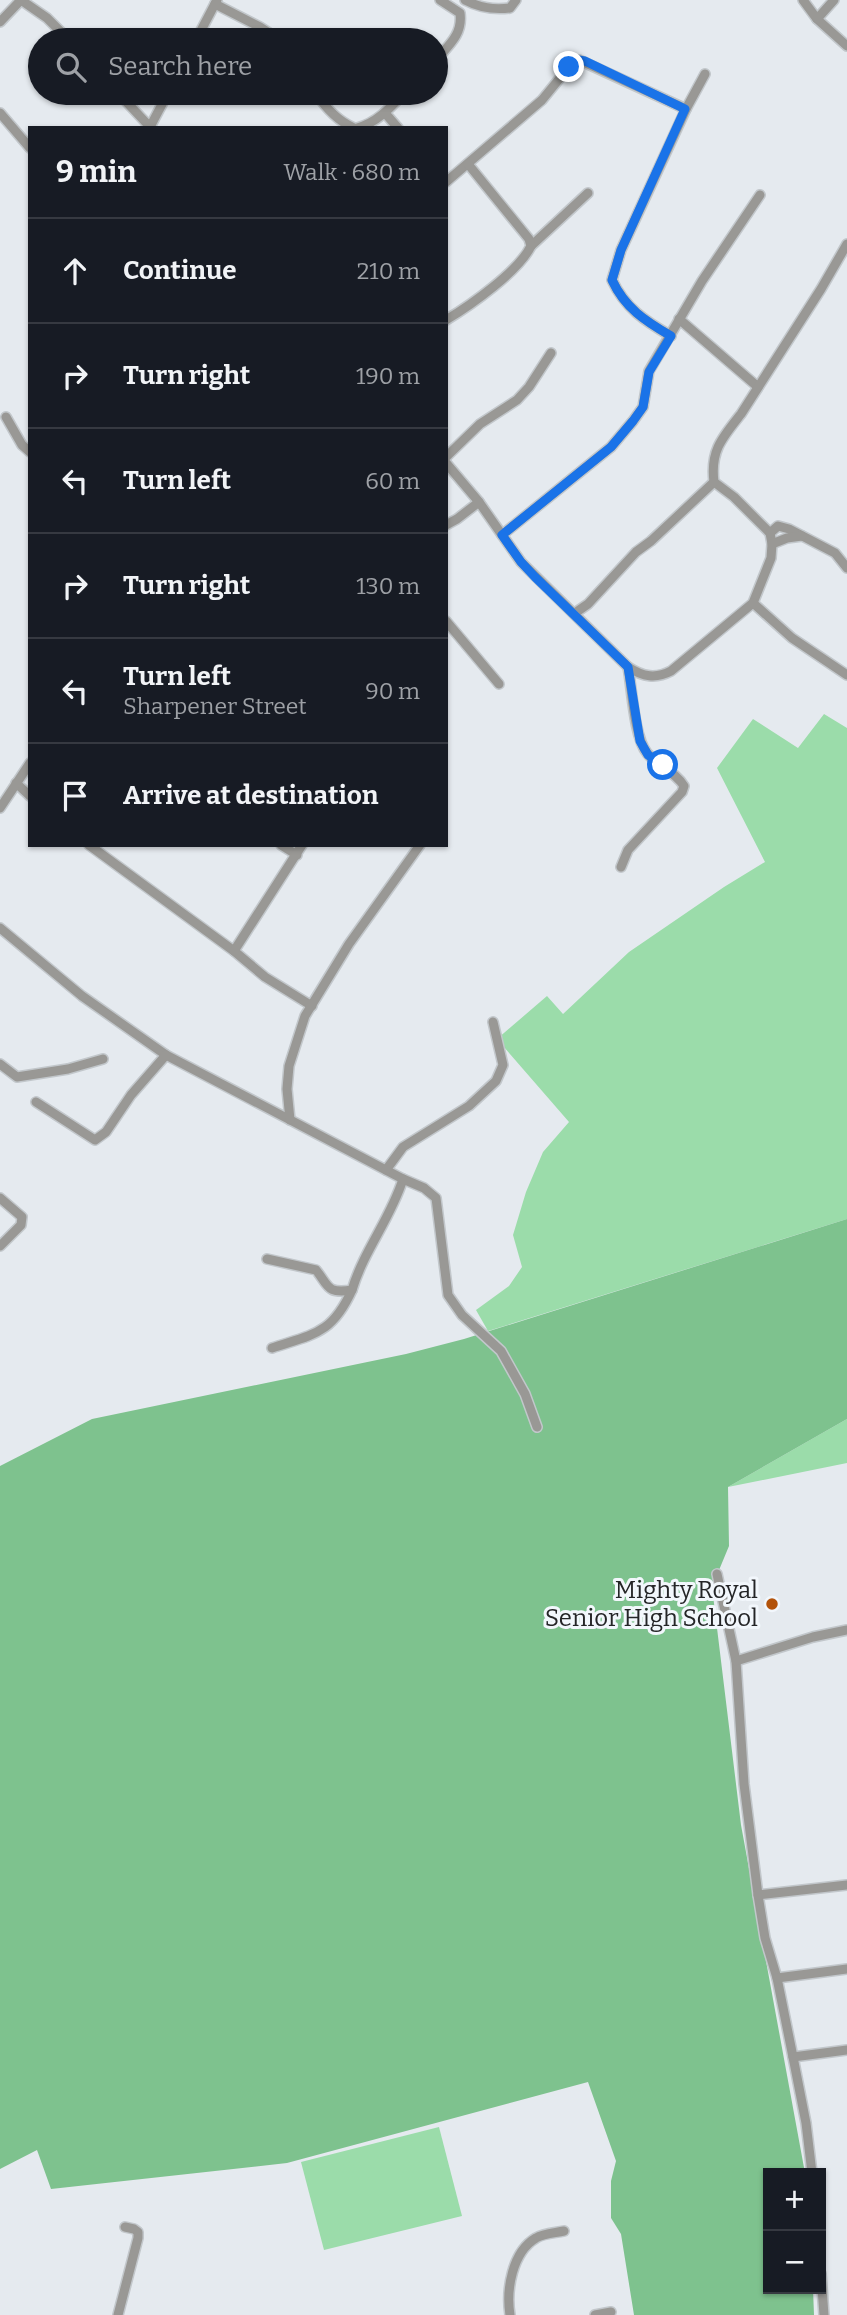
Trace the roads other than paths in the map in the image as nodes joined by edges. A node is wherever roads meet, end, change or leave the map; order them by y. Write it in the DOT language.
graph roads {
  1 [pos="21,0"];
  2 [pos="440,0"];
  3 [pos="465,0"];
  4 [pos="516,0"];
  5 [pos="803,0"];
  6 [pos="834,0"];
  7 [pos="216,2"];
  8 [pos="817,19"];
  9 [pos="0,22"];
  10 [pos="57,28"];
  11 [pos="202,28"];
  12 [pos="262,28"];
  13 [pos="847,46"];
  14 [pos="448,47"];
  15 [pos="705,74"];
  16 [pos="130,105"];
  17 [pos="162,105"];
  18 [pos="327,105"];
  19 [pos="393,105"];
  20 [pos="685,109"];
  21 [pos="0,113"];
  22 [pos="385,113"];
  23 [pos="150,126"];
  24 [pos="152,126"];
  25 [pos="352,126"];
  26 [pos="366,126"];
  27 [pos="396,126"];
  28 [pos="28,146"];
  29 [pos="468,164"];
  30 [pos="448,180"];
  31 [pos="588,193"];
  32 [pos="760,195"];
  33 [pos="847,244"];
  34 [pos="531,246"];
  35 [pos="448,319"];
  36 [pos="679,319"];
  37 [pos="671,336"];
  38 [pos="551,353"];
  39 [pos="758,387"];
  40 [pos="6,417"];
  41 [pos="28,450"];
  42 [pos="448,455"];
  43 [pos="448,465"];
  44 [pos="714,482"];
  45 [pos="479,502"];
  46 [pos="448,524"];
  47 [pos="770,533"];
  48 [pos="502,535"];
  49 [pos="802,536"];
  50 [pos="772,544"];
  51 [pos="847,568"];
  52 [pos="754,603"];
  53 [pos="575,613"];
  54 [pos="448,623"];
  55 [pos="628,667"];
  56 [pos="847,675"];
  57 [pos="499,684"];
  58 [pos="28,766"];
  59 [pos="16,783"];
  60 [pos="5,792"];
  61 [pos="28,794"];
  62 [pos="0,806"];
  63 [pos="92,847"];
  64 [pos="284,847"];
  65 [pos="301,847"];
  66 [pos="419,847"];
  67 [pos="296,855"];
  68 [pos="621,867"];
  69 [pos="0,928"];
  70 [pos="234,951"];
  71 [pos="312,1006"];
  72 [pos="493,1023"];
  73 [pos="166,1055"];
  74 [pos="103,1059"];
  75 [pos="0,1064"];
  76 [pos="36,1102"];
  77 [pos="290,1120"];
  78 [pos="386,1170"];
  79 [pos="403,1178"];
  80 [pos="0,1198"];
  81 [pos="0,1246"];
  82 [pos="267,1259"];
  83 [pos="352,1290"];
  84 [pos="272,1349"];
  85 [pos="537,1427"];
  86 [pos="717,1574"];
  87 [pos="847,1630"];
  88 [pos="736,1661"];
  89 [pos="847,1885"];
  90 [pos="758,1895"];
  91 [pos="847,1969"];
  92 [pos="777,1978"];
  93 [pos="847,2050"];
  94 [pos="793,2057"];
  95 [pos="811,2168"];
  96 [pos="125,2227"];
  97 [pos="564,2231"];
  98 [pos="822,2294"];
  99 [pos="611,2312"];
  100 [pos="118,2315"];
  101 [pos="510,2315"];
  102 [pos="595,2315"];
  103 [pos="824,2315"];
  1 -- 9 [label="street"];
  1 -- 10 [label="street"];
  2 -- 14 [label="street"];
  3 -- 4 [label="street"];
  5 -- 8 [label="street"];
  6 -- 8 [label="street"];
  7 -- 11 [label="street"];
  7 -- 12 [label="street"];
  8 -- 13 [label="street"];
  15 -- 20 [label="street"];
  16 -- 23 [label="street"];
  17 -- 24 [label="street"];
  18 -- 25 [label="street"];
  19 -- 22 [label="street"];
  20 -- 29 [label="street"];
  20 -- 37 [label="street"];
  21 -- 28 [label="street"];
  22 -- 26 [label="street"];
  22 -- 27 [label="street"];
  29 -- 30 [label="street"];
  29 -- 34 [label="street"];
  31 -- 34 [label="street"];
  32 -- 36 [label="street"];
  33 -- 39 [label="street"];
  34 -- 35 [label="street"];
  36 -- 37 [label="street"];
  36 -- 39 [label="street"];
  37 -- 48 [label="street"];
  38 -- 42 [label="street"];
  39 -- 44 [label="street"];
  40 -- 41 [label="street"];
  43 -- 45 [label="street"];
  44 -- 47 [label="street"];
  44 -- 53 [label="street"];
  45 -- 46 [label="street"];
  45 -- 48 [label="street"];
  47 -- 49 [label="street"];
  47 -- 50 [label="street"];
  48 -- 53 [label="street"];
  49 -- 50 [label="street"];
  49 -- 51 [label="street"];
  50 -- 52 [label="street"];
  52 -- 55 [label="street"];
  52 -- 56 [label="street"];
  53 -- 55 [label="street"];
  54 -- 57 [label="street"];
  55 -- 68 [label="street"];
  58 -- 59 [label="street"];
  59 -- 60 [label="street"];
  59 -- 61 [label="street"];
  60 -- 62 [label="street"];
  63 -- 70 [label="street"];
  64 -- 67 [label="street"];
  65 -- 67 [label="street"];
  66 -- 71 [label="street"];
  67 -- 70 [label="street"];
  69 -- 73 [label="street"];
  70 -- 71 [label="street"];
  71 -- 77 [label="street"];
  72 -- 78 [label="street"];
  73 -- 76 [label="street"];
  73 -- 77 [label="street"];
  74 -- 75 [label="street"];
  77 -- 78 [label="street"];
  78 -- 79 [label="street"];
  79 -- 83 [label="street"];
  79 -- 85 [label="street"];
  80 -- 81 [label="street"];
  82 -- 83 [label="street"];
  83 -- 84 [label="street"];
  86 -- 88 [label="street"];
  87 -- 88 [label="street"];
  88 -- 90 [label="street"];
  89 -- 90 [label="street"];
  90 -- 92 [label="street"];
  91 -- 92 [label="street"];
  92 -- 94 [label="street"];
  93 -- 94 [label="street"];
  94 -- 95 [label="street"];
  96 -- 100 [label="street"];
  97 -- 101 [label="street"];
  98 -- 103 [label="street"];
  99 -- 102 [label="street"];
}
